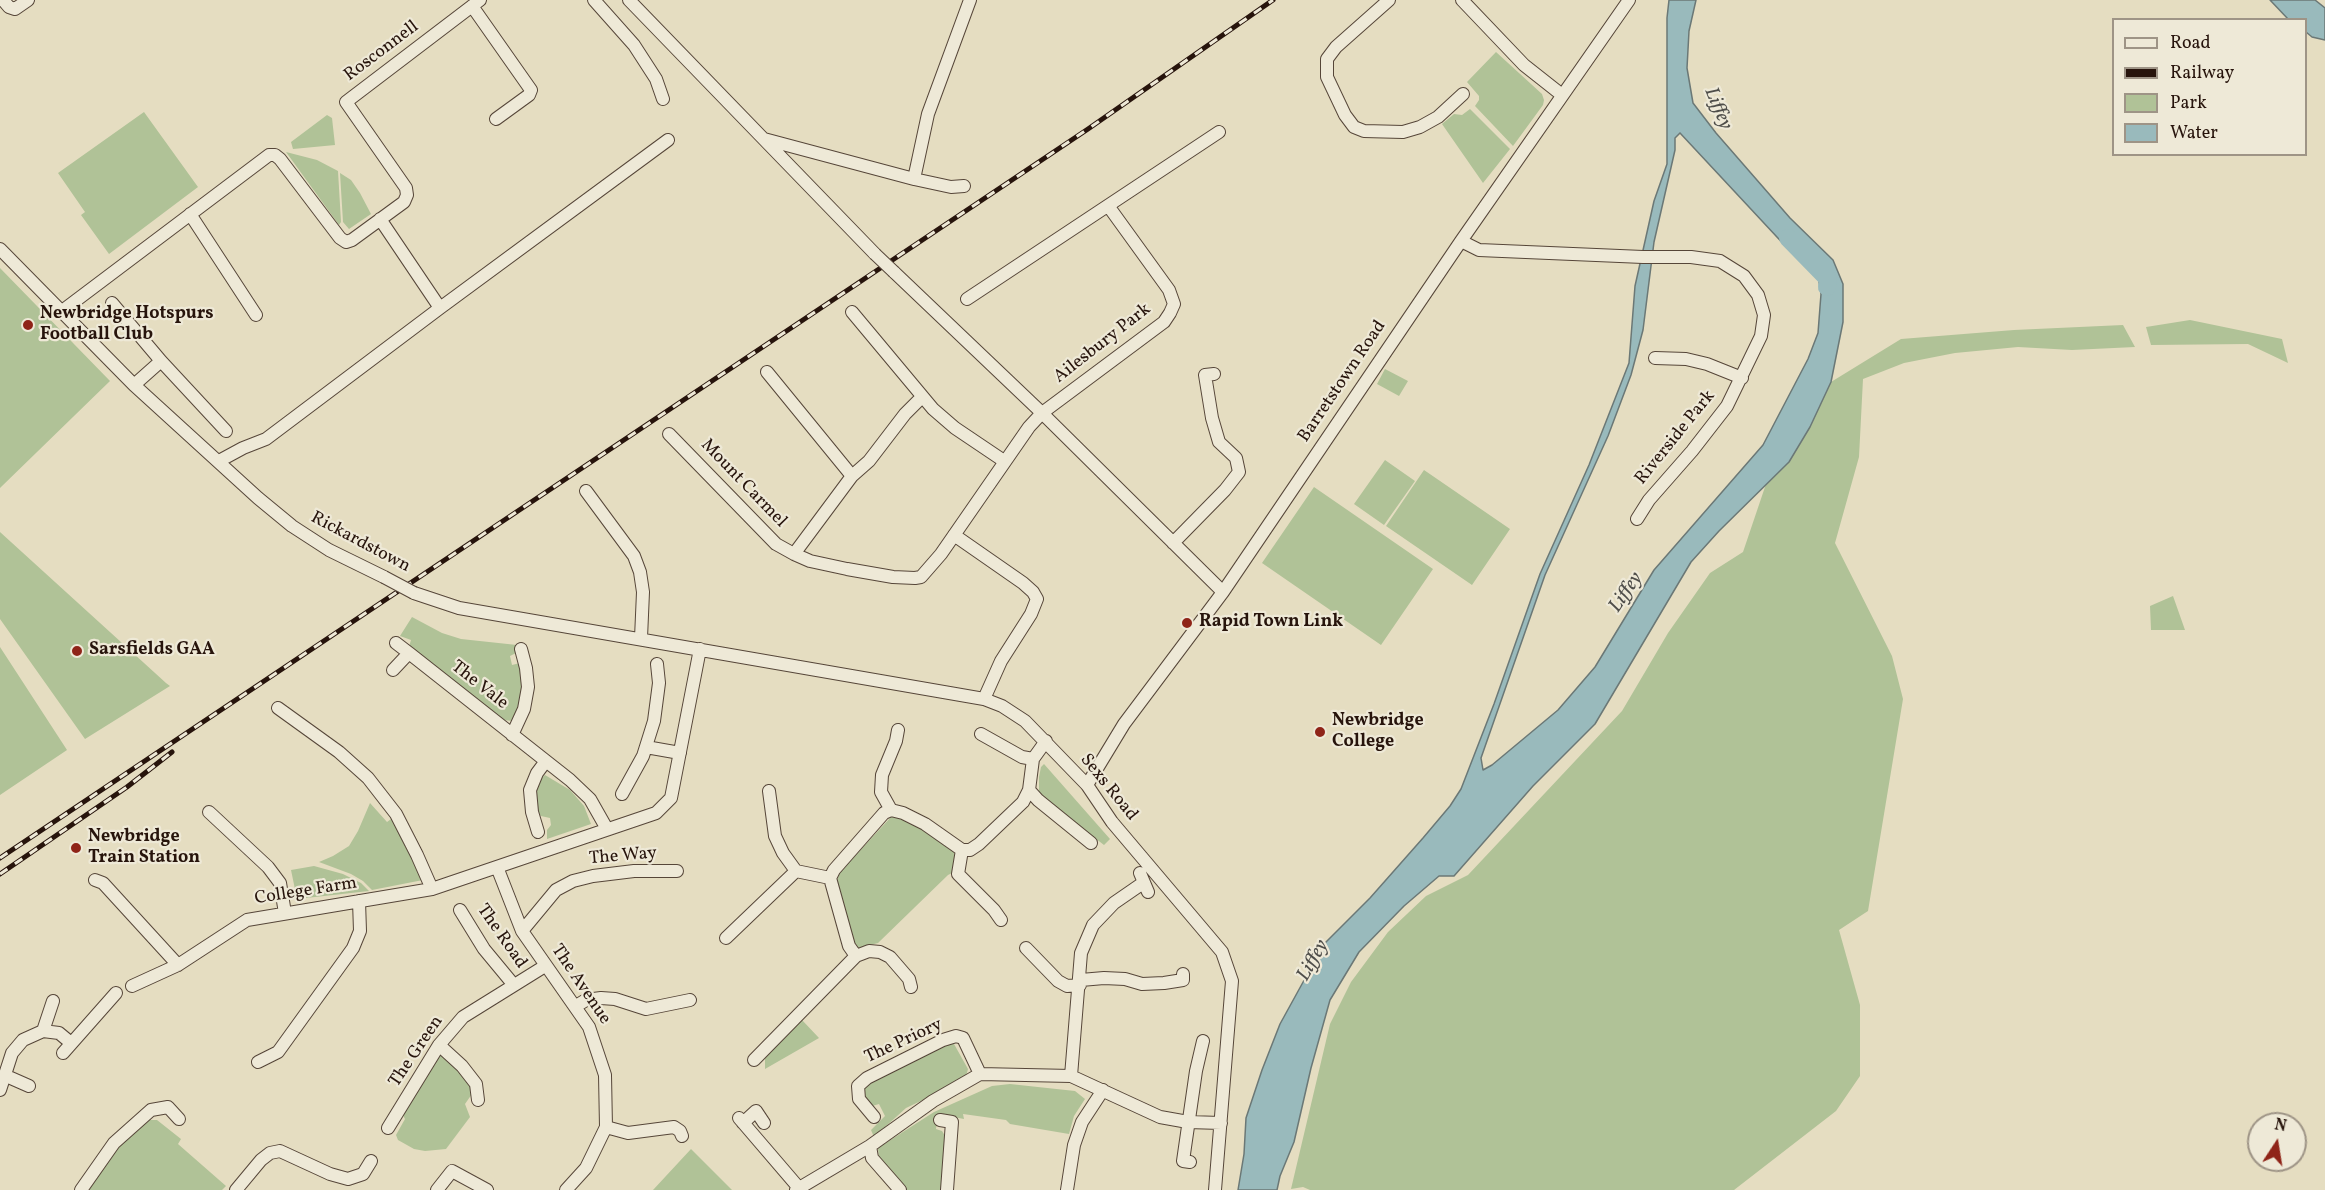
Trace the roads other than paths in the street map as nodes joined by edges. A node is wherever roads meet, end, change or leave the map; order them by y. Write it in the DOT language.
graph roads {
  1 [pos="3,0"];
  2 [pos="28,0"];
  3 [pos="594,0"];
  4 [pos="629,0"];
  5 [pos="970,0"];
  6 [pos="1389,0"];
  7 [pos="1462,0"];
  8 [pos="1629,0"];
  9 [pos="476,3"];
  10 [pos="1463,94"];
  11 [pos="1562,95"];
  12 [pos="663,99"];
  13 [pos="496,119"];
  14 [pos="1220,132"];
  15 [pos="764,139"];
  16 [pos="668,140"];
  17 [pos="914,179"];
  18 [pos="964,186"];
  19 [pos="1109,207"];
  20 [pos="190,214"];
  21 [pos="380,219"];
  22 [pos="1461,241"];
  23 [pos="0,249"];
  24 [pos="967,299"];
  25 [pos="112,303"];
  26 [pos="440,308"];
  27 [pos="62,311"];
  28 [pos="852,312"];
  29 [pos="256,315"];
  30 [pos="1655,358"];
  31 [pos="160,361"];
  32 [pos="767,372"];
  33 [pos="1214,374"];
  34 [pos="1742,378"];
  35 [pos="134,386"];
  36 [pos="922,397"];
  37 [pos="1042,413"];
  38 [pos="226,431"];
  39 [pos="669,434"];
  40 [pos="219,461"];
  41 [pos="1004,461"];
  42 [pos="852,476"];
  43 [pos="586,491"];
  44 [pos="1637,519"];
  45 [pos="954,535"];
  46 [pos="1173,543"];
  47 [pos="794,554"];
  48 [pos="1223,592"];
  49 [pos="641,638"];
  50 [pos="396,643"];
  51 [pos="521,649"];
  52 [pos="700,649"];
  53 [pos="409,653"];
  54 [pos="657,664"];
  55 [pos="393,670"];
  56 [pos="984,699"];
  57 [pos="278,708"];
  58 [pos="898,730"];
  59 [pos="981,734"];
  60 [pos="513,735"];
  61 [pos="1046,741"];
  62 [pos="646,747"];
  63 [pos="680,753"];
  64 [pos="1033,759"];
  65 [pos="546,761"];
  66 [pos="1087,785"];
  67 [pos="1029,790"];
  68 [pos="769,791"];
  69 [pos="622,794"];
  70 [pos="891,810"];
  71 [pos="209,812"];
  72 [pos="607,829"];
  73 [pos="538,832"];
  74 [pos="1091,843"];
  75 [pos="962,850"];
  76 [pos="497,867"];
  77 [pos="677,871"];
  78 [pos="796,872"];
  79 [pos="830,878"];
  80 [pos="95,880"];
  81 [pos="1144,883"];
  82 [pos="432,889"];
  83 [pos="359,901"];
  84 [pos="460,910"];
  85 [pos="285,913"];
  86 [pos="1001,920"];
  87 [pos="522,931"];
  88 [pos="726,938"];
  89 [pos="1026,948"];
  90 [pos="856,956"];
  91 [pos="178,965"];
  92 [pos="545,966"];
  93 [pos="1183,974"];
  94 [pos="1080,983"];
  95 [pos="513,984"];
  96 [pos="132,986"];
  97 [pos="910,987"];
  98 [pos="116,993"];
  99 [pos="690,1000"];
  100 [pos="53,1001"];
  101 [pos="576,1006"];
  102 [pos="43,1031"];
  103 [pos="71,1043"];
  104 [pos="440,1045"];
  105 [pos="1204,1048"];
  106 [pos="63,1053"];
  107 [pos="754,1060"];
  108 [pos="258,1062"];
  109 [pos="980,1074"];
  110 [pos="4,1075"];
  111 [pos="1071,1076"];
  112 [pos="29,1086"];
  113 [pos="0,1090"];
  114 [pos="1103,1090"];
  115 [pos="478,1100"];
  116 [pos="874,1117"];
  117 [pos="179,1119"];
  118 [pos="940,1120"];
  119 [pos="1188,1122"];
  120 [pos="765,1123"];
  121 [pos="1221,1123"];
  122 [pos="606,1127"];
  123 [pos="388,1128"];
  124 [pos="682,1136"];
  125 [pos="870,1146"];
  126 [pos="371,1161"];
  127 [pos="1190,1162"];
  128 [pos="798,1189"];
  129 [pos="81,1190"];
  130 [pos="236,1190"];
  131 [pos="437,1190"];
  132 [pos="488,1190"];
  133 [pos="566,1190"];
  134 [pos="900,1190"];
  135 [pos="947,1190"];
  136 [pos="1067,1190"];
  137 [pos="1215,1190"];
  1 -- 2 [label="street"];
  3 -- 12 [label="street"];
  4 -- 15 [label="street"];
  5 -- 17 [label="street"];
  6 -- 10 [label="street"];
  7 -- 11 [label="street"];
  8 -- 11 [label="street, Barretstown Road"];
  9 -- 13 [label="street, Rosconnell"];
  9 -- 21 [label="street, Rosconnell"];
  11 -- 22 [label="street, Barretstown Road"];
  14 -- 19 [label="street"];
  15 -- 17 [label="street"];
  15 -- 37 [label="street, bridge"];
  16 -- 26 [label="street"];
  17 -- 18 [label="street"];
  19 -- 24 [label="street"];
  19 -- 37 [label="street, Ailesbury Park"];
  20 -- 21 [label="street, Rosconnell"];
  20 -- 27 [label="street, Rosconnell"];
  20 -- 29 [label="street"];
  21 -- 26 [label="street"];
  22 -- 34 [label="street, Riverside Park"];
  22 -- 48 [label="street, Barretstown Road"];
  23 -- 27 [label="street, Rickardstown"];
  25 -- 31 [label="street"];
  26 -- 40 [label="street"];
  27 -- 35 [label="street, Rickardstown"];
  28 -- 36 [label="street"];
  30 -- 34 [label="street, Riverside Park"];
  31 -- 35 [label="street"];
  31 -- 38 [label="street"];
  32 -- 42 [label="street"];
  33 -- 46 [label="street"];
  34 -- 44 [label="street, Riverside Park"];
  35 -- 40 [label="street, Rickardstown"];
  36 -- 41 [label="street"];
  36 -- 42 [label="street, Mount Carmel"];
  37 -- 41 [label="street, Mount Carmel"];
  37 -- 46 [label="street"];
  39 -- 47 [label="street, Mount Carmel"];
  40 -- 49 [label="street, Rickardstown, bridge"];
  41 -- 45 [label="street, Mount Carmel"];
  42 -- 47 [label="street, Mount Carmel"];
  43 -- 49 [label="street"];
  45 -- 47 [label="street, Mount Carmel"];
  45 -- 56 [label="street"];
  46 -- 48 [label="street"];
  48 -- 66 [label="street, Barretstown Road"];
  49 -- 52 [label="street, Rickardstown"];
  50 -- 53 [label="street, The Vale"];
  51 -- 60 [label="street"];
  52 -- 56 [label="street, Sexs Road"];
  52 -- 63 [label="street, College Farm"];
  53 -- 55 [label="street"];
  53 -- 60 [label="street, The Vale"];
  54 -- 62 [label="street"];
  56 -- 61 [label="street, Sexs Road"];
  57 -- 82 [label="street"];
  58 -- 70 [label="street"];
  59 -- 64 [label="street"];
  60 -- 65 [label="street, The Vale"];
  61 -- 64 [label="street"];
  61 -- 66 [label="street, Sexs Road"];
  62 -- 63 [label="street"];
  62 -- 69 [label="street"];
  63 -- 72 [label="street, College Farm"];
  64 -- 67 [label="street"];
  65 -- 72 [label="street, The Vale"];
  65 -- 73 [label="street"];
  66 -- 121 [label="street, Sexs Road"];
  67 -- 74 [label="street"];
  67 -- 75 [label="street"];
  68 -- 78 [label="street"];
  70 -- 75 [label="street"];
  70 -- 79 [label="street"];
  71 -- 85 [label="street"];
  72 -- 76 [label="street, College Farm"];
  75 -- 86 [label="street"];
  76 -- 82 [label="street, College Farm"];
  76 -- 87 [label="street, The Avenue"];
  77 -- 87 [label="street, The Way"];
  78 -- 79 [label="street"];
  78 -- 88 [label="street"];
  79 -- 90 [label="street"];
  80 -- 91 [label="street"];
  81 -- 94 [label="street"];
  82 -- 83 [label="street, College Farm"];
  83 -- 85 [label="street, College Farm"];
  83 -- 108 [label="street"];
  84 -- 95 [label="street, The Road"];
  85 -- 91 [label="street, College Farm"];
  87 -- 92 [label="street, The Avenue"];
  89 -- 94 [label="street"];
  90 -- 97 [label="street"];
  90 -- 107 [label="street"];
  91 -- 96 [label="street, College Farm"];
  92 -- 95 [label="street, The Green"];
  92 -- 101 [label="street, The Avenue"];
  93 -- 94 [label="street"];
  94 -- 111 [label="street"];
  95 -- 104 [label="street, The Green"];
  98 -- 103 [label="street"];
  99 -- 101 [label="street"];
  100 -- 102 [label="street"];
  101 -- 122 [label="street, The Avenue"];
  102 -- 103 [label="street"];
  102 -- 110 [label="street"];
  103 -- 106 [label="street"];
  104 -- 115 [label="street"];
  104 -- 123 [label="street, The Green"];
  105 -- 119 [label="street"];
  109 -- 111 [label="street"];
  109 -- 116 [label="street, The Priory"];
  109 -- 125 [label="street"];
  110 -- 112 [label="street"];
  110 -- 113 [label="street"];
  111 -- 114 [label="street"];
  114 -- 119 [label="street"];
  114 -- 136 [label="street"];
  117 -- 129 [label="street"];
  118 -- 135 [label="street"];
  119 -- 121 [label="street"];
  119 -- 127 [label="street"];
  120 -- 128 [label="street"];
  121 -- 137 [label="street, Sexs Road"];
  122 -- 124 [label="street"];
  122 -- 133 [label="street, The Avenue"];
  125 -- 128 [label="street"];
  125 -- 134 [label="street"];
  126 -- 130 [label="street"];
  131 -- 132 [label="street"];
}
